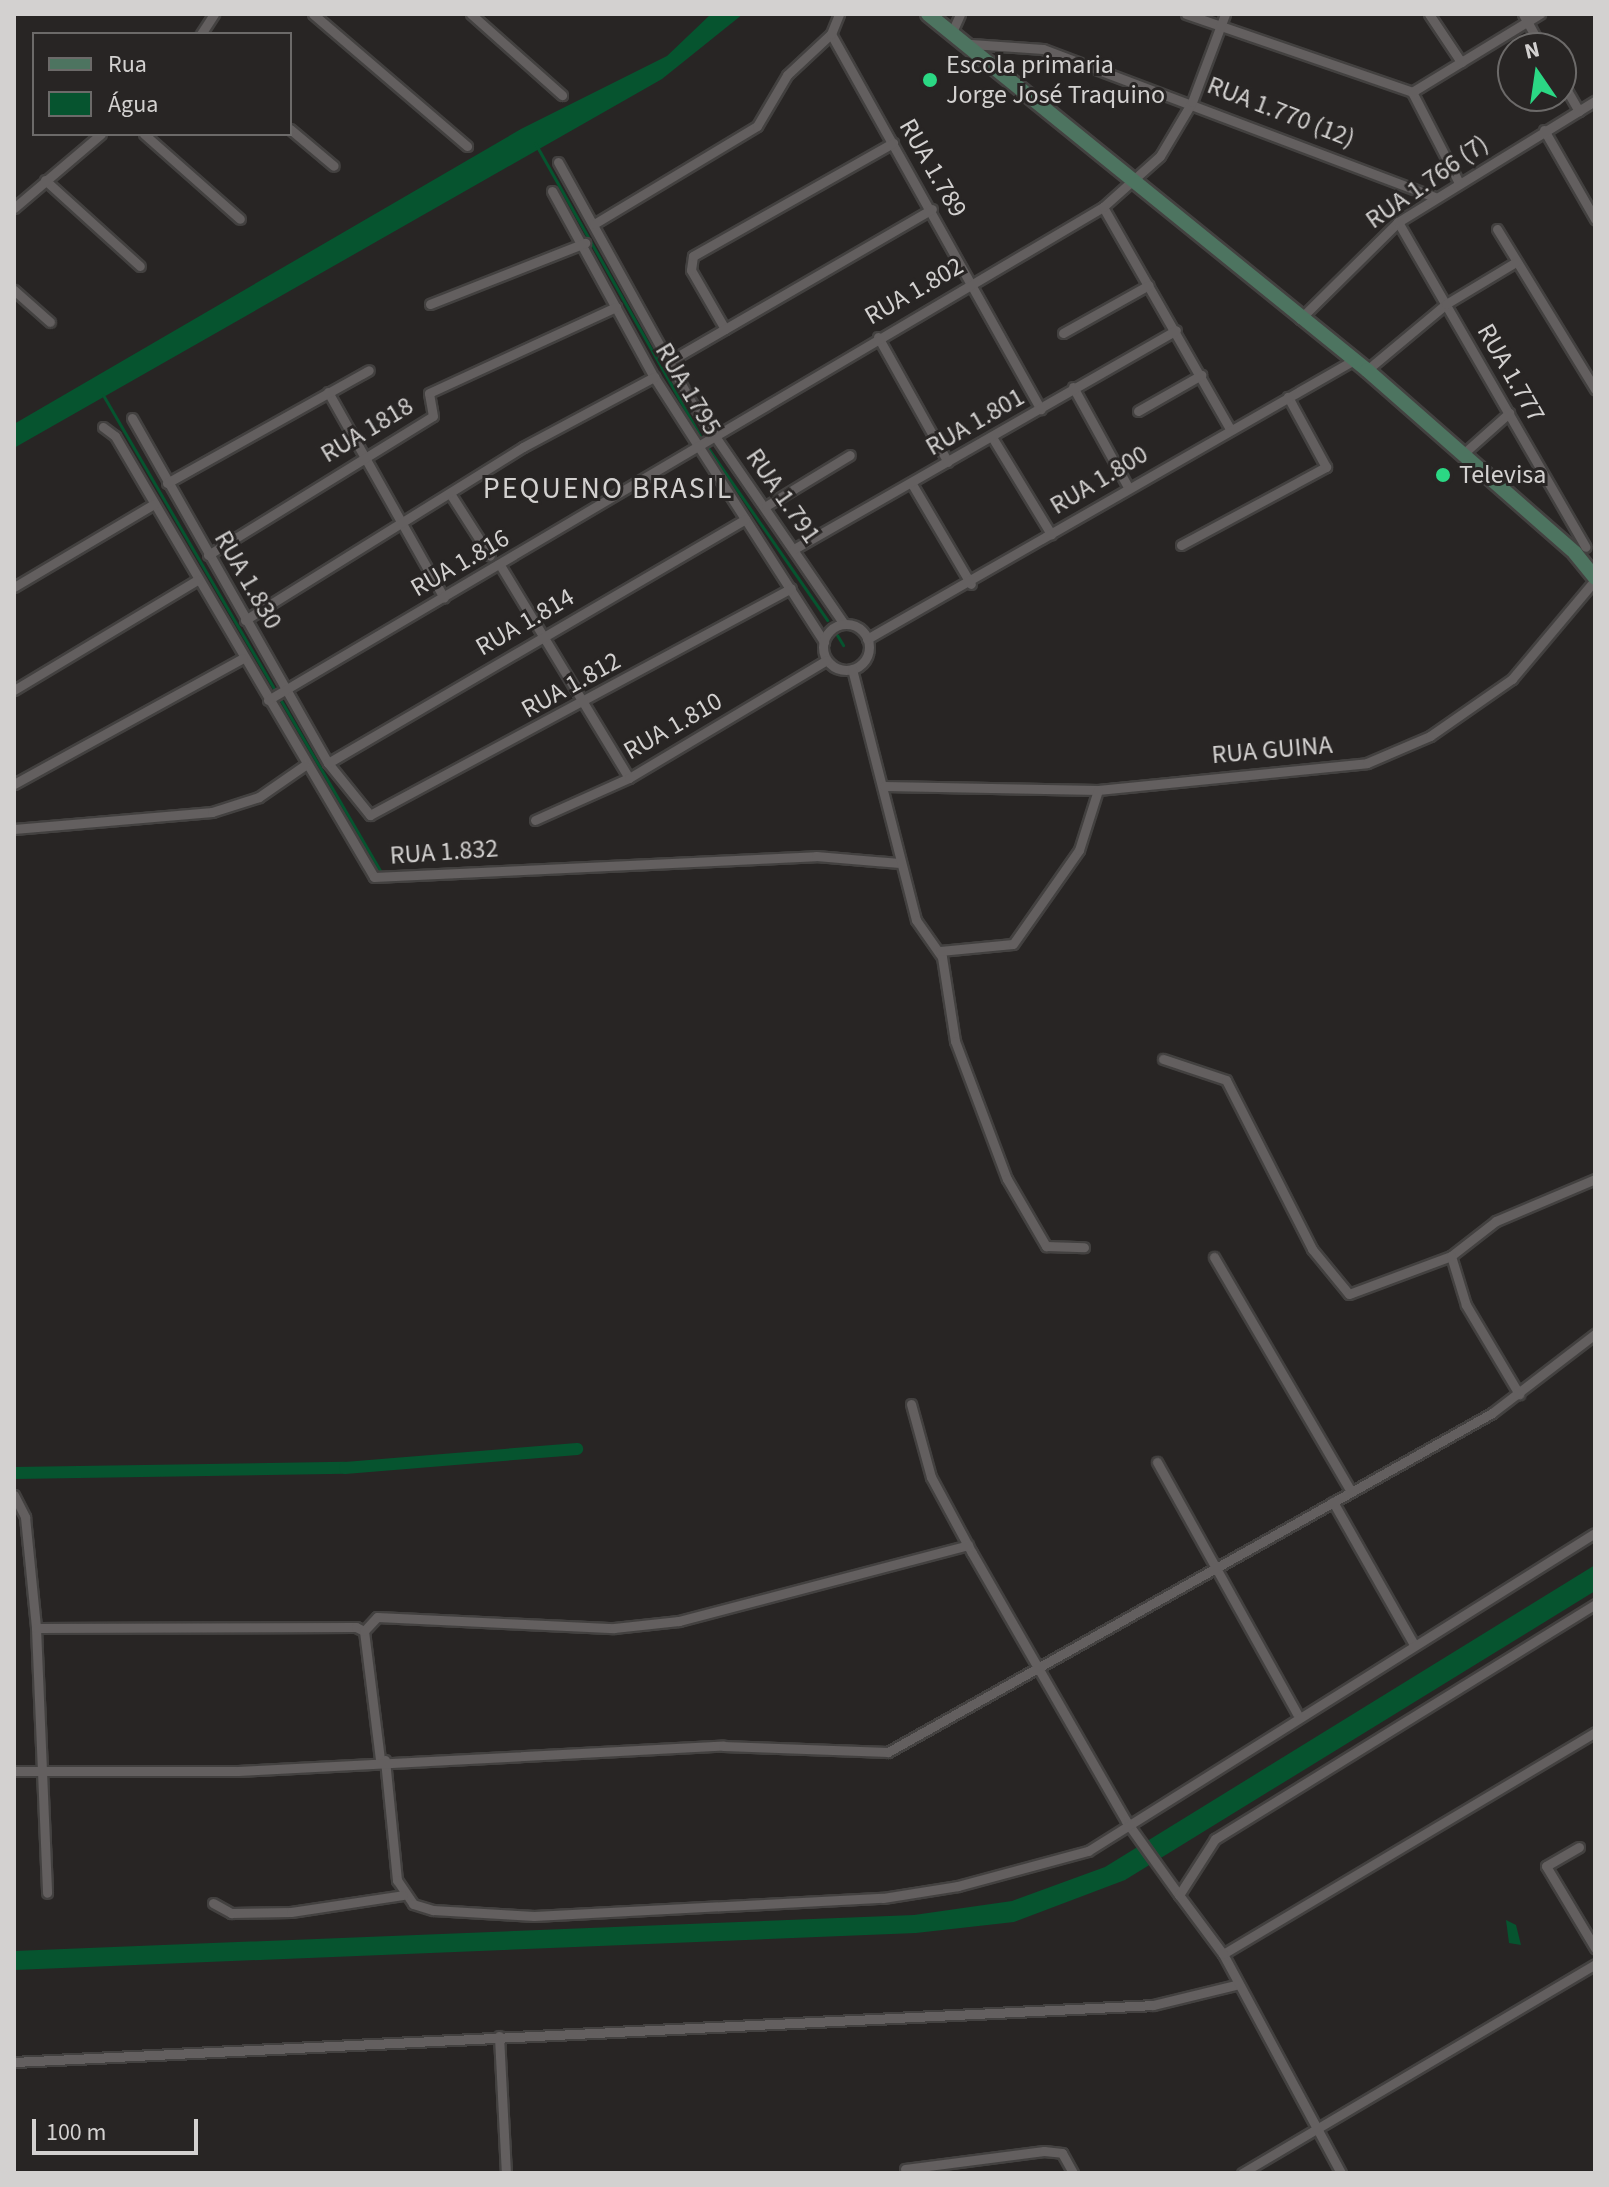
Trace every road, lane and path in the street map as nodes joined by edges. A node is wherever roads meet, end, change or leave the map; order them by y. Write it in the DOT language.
graph roads {
  1 [pos="214,14"];
  2 [pos="313,14"];
  3 [pos="471,14"];
  4 [pos="839,14"];
  5 [pos="928,14"];
  6 [pos="960,14"];
  7 [pos="1186,14"];
  8 [pos="1225,14"];
  9 [pos="1429,14"];
  10 [pos="1540,14"];
  11 [pos="1525,18"];
  12 [pos="1220,26"];
  13 [pos="953,30"];
  14 [pos="202,32"];
  15 [pos="831,34"];
  16 [pos="971,44"];
  17 [pos="1461,62"];
  18 [pos="1412,92"];
  19 [pos="562,95"];
  20 [pos="1595,101"];
  21 [pos="1192,102"];
  22 [pos="1577,108"];
  23 [pos="1579,111"];
  24 [pos="1544,130"];
  25 [pos="292,131"];
  26 [pos="99,136"];
  27 [pos="146,136"];
  28 [pos="893,143"];
  29 [pos="467,146"];
  30 [pos="558,162"];
  31 [pos="334,166"];
  32 [pos="45,180"];
  33 [pos="1136,180"];
  34 [pos="1458,181"];
  35 [pos="552,191"];
  36 [pos="1434,197"];
  37 [pos="1103,207"];
  38 [pos="14,208"];
  39 [pos="932,209"];
  40 [pos="240,219"];
  41 [pos="1595,219"];
  42 [pos="1398,222"];
  43 [pos="594,224"];
  44 [pos="1497,229"];
  45 [pos="585,243"];
  46 [pos="1516,262"];
  47 [pos="140,266"];
  48 [pos="972,283"];
  49 [pos="1149,285"];
  50 [pos="14,290"];
  51 [pos="430,304"];
  52 [pos="1446,304"];
  53 [pos="616,307"];
  54 [pos="1300,319"];
  55 [pos="50,322"];
  56 [pos="725,329"];
  57 [pos="1176,330"];
  58 [pos="1063,333"];
  59 [pos="878,337"];
  60 [pos="1354,360"];
  61 [pos="668,362"];
  62 [pos="369,370"];
  63 [pos="1367,370"];
  64 [pos="1201,375"];
  65 [pos="654,377"];
  66 [pos="1073,387"];
  67 [pos="1595,389"];
  68 [pos="328,392"];
  69 [pos="1288,397"];
  70 [pos="1041,409"];
  71 [pos="1138,411"];
  72 [pos="1509,413"];
  73 [pos="132,418"];
  74 [pos="103,427"];
  75 [pos="1230,429"];
  76 [pos="712,436"];
  77 [pos="992,437"];
  78 [pos="696,447"];
  79 [pos="1463,454"];
  80 [pos="850,455"];
  81 [pos="365,457"];
  82 [pos="948,462"];
  83 [pos="167,483"];
  84 [pos="912,484"];
  85 [pos="1128,487"];
  86 [pos="451,495"];
  87 [pos="154,504"];
  88 [pos="766,506"];
  89 [pos="745,519"];
  90 [pos="406,525"];
  91 [pos="1051,534"];
  92 [pos="1181,545"];
  93 [pos="1585,547"];
  94 [pos="794,549"];
  95 [pos="208,555"];
  96 [pos="490,556"];
  97 [pos="500,565"];
  98 [pos="1595,579"];
  99 [pos="197,580"];
  100 [pos="971,584"];
  101 [pos="14,587"];
  102 [pos="791,588"];
  103 [pos="444,598"];
  104 [pos="245,620"];
  105 [pos="844,624"];
  106 [pos="546,635"];
  107 [pos="867,639"];
  108 [pos="824,642"];
  109 [pos="243,658"];
  110 [pos="827,660"];
  111 [pos="852,669"];
  112 [pos="14,690"];
  113 [pos="286,690"];
  114 [pos="268,700"];
  115 [pos="585,703"];
  116 [pos="328,763"];
  117 [pos="305,765"];
  118 [pos="629,778"];
  119 [pos="14,784"];
  120 [pos="884,786"];
  121 [pos="1098,790"];
  122 [pos="370,815"];
  123 [pos="535,820"];
  124 [pos="14,829"];
  125 [pos="900,863"];
  126 [pos="940,951"];
  127 [pos="1163,1059"];
  128 [pos="1595,1179"];
  129 [pos="1084,1247"];
  130 [pos="1451,1256"];
  131 [pos="1214,1257"];
  132 [pos="1595,1334"];
  133 [pos="1519,1394"];
  134 [pos="911,1404"];
  135 [pos="1157,1462"];
  136 [pos="1351,1491"];
  137 [pos="14,1495"];
  138 [pos="1333,1502"];
  139 [pos="1595,1533"];
  140 [pos="968,1545"];
  141 [pos="1220,1568"];
  142 [pos="1595,1604"];
  143 [pos="36,1628"];
  144 [pos="364,1631"];
  145 [pos="1413,1643"];
  146 [pos="1043,1671"];
  147 [pos="1297,1714"];
  148 [pos="1595,1732"];
  149 [pos="382,1759"];
  150 [pos="14,1771"];
  151 [pos="41,1771"];
  152 [pos="1126,1821"];
  153 [pos="1579,1847"];
  154 [pos="47,1893"];
  155 [pos="403,1895"];
  156 [pos="1179,1895"];
  157 [pos="213,1903"];
  158 [pos="1595,1948"];
  159 [pos="1223,1954"];
  160 [pos="1595,1964"];
  161 [pos="1235,1985"];
  162 [pos="499,2036"];
  163 [pos="14,2062"];
  164 [pos="1315,2130"];
  165 [pos="905,2169"];
  166 [pos="506,2173"];
  167 [pos="1073,2173"];
  168 [pos="1242,2173"];
  169 [pos="1341,2173"];
  1 -- 14 [label="street"];
  2 -- 29 [label="street"];
  3 -- 19 [label="street"];
  4 -- 15 [label="street"];
  5 -- 13 [label="street"];
  6 -- 13 [label="street"];
  7 -- 12 [label="street"];
  8 -- 12 [label="street, RUA 1.802"];
  9 -- 17 [label="street"];
  10 -- 11 [label="street"];
  11 -- 17 [label="street"];
  12 -- 18 [label="street"];
  12 -- 21 [label="street, RUA 1.802"];
  13 -- 16 [label="street"];
  15 -- 28 [label="street, RUA 1.789"];
  15 -- 43 [label="street"];
  16 -- 21 [label="street, RUA 1.770 (12)"];
  16 -- 33 [label="street"];
  17 -- 18 [label="street"];
  18 -- 34 [label="street"];
  20 -- 23 [label="street, RUA 1.766 (7)"];
  21 -- 33 [label="street, RUA 1.802"];
  21 -- 36 [label="street, RUA 1.770 (12)"];
  22 -- 23 [label="street"];
  23 -- 24 [label="street, RUA 1.766 (7)"];
  24 -- 34 [label="street, RUA 1.766 (7)"];
  24 -- 41 [label="street"];
  25 -- 31 [label="street"];
  26 -- 32 [label="street"];
  27 -- 40 [label="street"];
  28 -- 39 [label="street, RUA 1.789"];
  28 -- 56 [label="street"];
  30 -- 43 [label="street, RUA 1.791"];
  32 -- 38 [label="street"];
  32 -- 47 [label="street"];
  33 -- 37 [label="street, RUA 1.802"];
  33 -- 54 [label="street"];
  34 -- 36 [label="street, RUA 1.766 (7)"];
  35 -- 45 [label="street, RUA 1795"];
  36 -- 42 [label="street, RUA 1.766 (7)"];
  37 -- 48 [label="street, RUA 1.802"];
  37 -- 49 [label="street"];
  39 -- 48 [label="street, RUA 1.789"];
  39 -- 56 [label="street"];
  42 -- 52 [label="street, RUA 1.777"];
  42 -- 54 [label="street, RUA 1.766 (7)"];
  43 -- 61 [label="street, RUA 1.791"];
  44 -- 46 [label="street"];
  45 -- 51 [label="street"];
  45 -- 53 [label="street, RUA 1795"];
  46 -- 52 [label="street"];
  46 -- 67 [label="street"];
  48 -- 59 [label="street, RUA 1.802"];
  48 -- 70 [label="street, RUA 1.789"];
  49 -- 57 [label="street"];
  49 -- 58 [label="street"];
  50 -- 55 [label="street"];
  52 -- 63 [label="street"];
  52 -- 72 [label="street, RUA 1.777"];
  53 -- 65 [label="street, RUA 1795"];
  53 -- 81 [label="street, RUA 1818"];
  54 -- 60 [label="street"];
  56 -- 61 [label="street"];
  57 -- 64 [label="street"];
  57 -- 66 [label="street, RUA 1.801"];
  59 -- 76 [label="street, RUA 1.802"];
  59 -- 82 [label="street"];
  60 -- 63 [label="street"];
  60 -- 69 [label="street, RUA 1.800"];
  61 -- 76 [label="street, RUA 1.791"];
  62 -- 68 [label="street"];
  63 -- 79 [label="street"];
  64 -- 71 [label="street"];
  64 -- 75 [label="street"];
  65 -- 78 [label="street, RUA 1795"];
  65 -- 86 [label="street"];
  66 -- 70 [label="street, RUA 1.801"];
  66 -- 85 [label="street"];
  68 -- 81 [label="street"];
  68 -- 83 [label="street"];
  69 -- 75 [label="street, RUA 1.800"];
  69 -- 92 [label="street"];
  70 -- 77 [label="street, RUA 1.801"];
  72 -- 79 [label="street"];
  72 -- 93 [label="street, RUA 1.777"];
  73 -- 83 [label="street, RUA 1.830"];
  74 -- 87 [label="street, RUA 1.832"];
  75 -- 85 [label="street, RUA 1.800"];
  76 -- 78 [label="street, RUA 1.802"];
  76 -- 88 [label="street, RUA 1.791"];
  77 -- 82 [label="street, RUA 1.801"];
  77 -- 91 [label="street"];
  78 -- 89 [label="street, RUA 1795"];
  78 -- 97 [label="street, RUA 1.816"];
  79 -- 93 [label="street"];
  80 -- 88 [label="street"];
  81 -- 90 [label="street"];
  81 -- 95 [label="street, RUA 1818"];
  82 -- 84 [label="street, RUA 1.801"];
  83 -- 95 [label="street, RUA 1.830"];
  84 -- 94 [label="street, RUA 1.801"];
  84 -- 100 [label="street"];
  85 -- 91 [label="street, RUA 1.800"];
  86 -- 90 [label="street"];
  86 -- 96 [label="street"];
  87 -- 99 [label="street, RUA 1.832"];
  87 -- 101 [label="street"];
  88 -- 94 [label="street, RUA 1.791"];
  89 -- 102 [label="street, RUA 1795"];
  89 -- 106 [label="street, RUA 1.814"];
  90 -- 103 [label="street"];
  90 -- 104 [label="street"];
  91 -- 100 [label="street, RUA 1.800"];
  93 -- 98 [label="street"];
  94 -- 105 [label="street, RUA 1.791"];
  95 -- 104 [label="street, RUA 1.830"];
  97 -- 103 [label="street, RUA 1.816"];
  97 -- 106 [label="street"];
  98 -- 121 [label="street, RUA GUINA"];
  99 -- 109 [label="street, RUA 1.832"];
  99 -- 112 [label="street"];
  100 -- 107 [label="street, RUA 1.800"];
  102 -- 108 [label="street, RUA 1795"];
  102 -- 115 [label="street, RUA 1.812"];
  103 -- 113 [label="street, RUA 1.816"];
  104 -- 113 [label="street, RUA 1.830"];
  105 -- 107 [label="street"];
  105 -- 108 [label="street"];
  106 -- 115 [label="street"];
  106 -- 116 [label="street, RUA 1.814"];
  107 -- 111 [label="street"];
  108 -- 110 [label="street"];
  109 -- 114 [label="street, RUA 1.832"];
  109 -- 119 [label="street"];
  110 -- 111 [label="street"];
  110 -- 118 [label="street, RUA 1.810"];
  111 -- 120 [label="street"];
  113 -- 114 [label="street, RUA 1.816"];
  113 -- 116 [label="street, RUA 1.830"];
  114 -- 117 [label="street, RUA 1.832"];
  115 -- 118 [label="street"];
  115 -- 122 [label="street, RUA 1.812"];
  116 -- 122 [label="street, RUA 1.830"];
  117 -- 124 [label="street"];
  117 -- 125 [label="street, RUA 1.832"];
  118 -- 123 [label="street, RUA 1.810"];
  120 -- 121 [label="street, RUA GUINA"];
  120 -- 125 [label="street"];
  121 -- 126 [label="street"];
  125 -- 126 [label="street"];
  126 -- 129 [label="street"];
  127 -- 130 [label="street"];
  128 -- 130 [label="street"];
  130 -- 133 [label="street"];
  131 -- 136 [label="street"];
  132 -- 133 [label="street"];
  133 -- 136 [label="street"];
  134 -- 140 [label="street"];
  135 -- 141 [label="street"];
  136 -- 138 [label="street"];
  137 -- 143 [label="street"];
  138 -- 141 [label="street"];
  138 -- 145 [label="street"];
  139 -- 145 [label="street"];
  140 -- 144 [label="street"];
  140 -- 146 [label="street"];
  141 -- 146 [label="street"];
  141 -- 147 [label="street"];
  142 -- 156 [label="street"];
  143 -- 144 [label="street"];
  143 -- 151 [label="street"];
  144 -- 149 [label="street"];
  145 -- 147 [label="street"];
  146 -- 149 [label="street"];
  146 -- 152 [label="street"];
  147 -- 152 [label="street"];
  148 -- 159 [label="street"];
  149 -- 151 [label="street"];
  149 -- 155 [label="street"];
  150 -- 151 [label="street"];
  151 -- 154 [label="street"];
  152 -- 155 [label="street"];
  152 -- 156 [label="street"];
  153 -- 158 [label="street"];
  155 -- 157 [label="street"];
  156 -- 159 [label="street"];
  159 -- 161 [label="street"];
  160 -- 164 [label="street"];
  161 -- 162 [label="street"];
  161 -- 164 [label="street"];
  162 -- 163 [label="street"];
  162 -- 166 [label="street"];
  164 -- 168 [label="street"];
  164 -- 169 [label="street"];
  165 -- 167 [label="street"];
}
